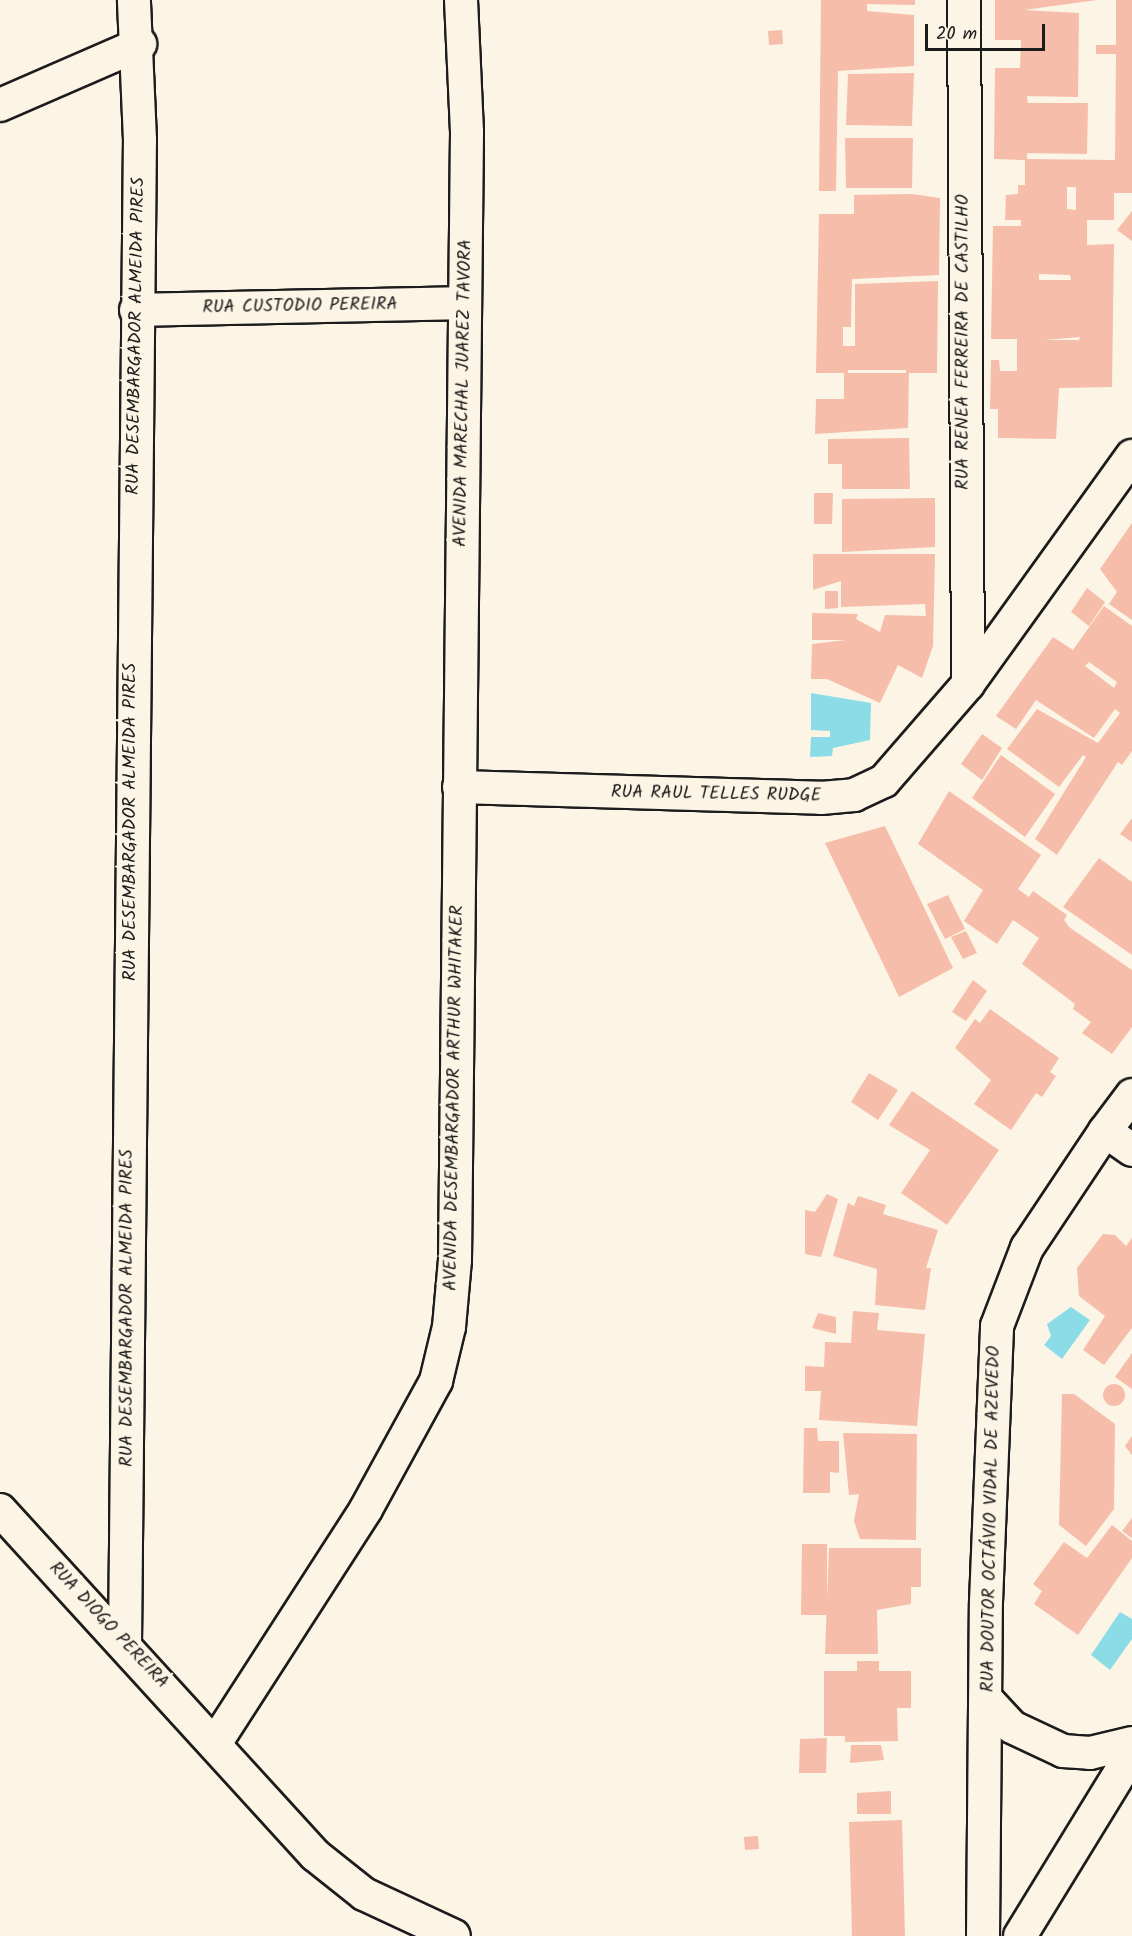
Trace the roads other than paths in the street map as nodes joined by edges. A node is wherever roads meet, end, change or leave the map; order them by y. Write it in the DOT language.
graph roads {
  1 [pos="134,0"];
  2 [pos="461,0"];
  3 [pos="964,0"];
  4 [pos="140,44"];
  5 [pos="0,105"];
  6 [pos="465,303"];
  7 [pos="135,310"];
  8 [pos="1132,456"];
  9 [pos="968,684"];
  10 [pos="459,786"];
  11 [pos="1132,1095"];
  12 [pos="1106,1131"];
  13 [pos="1132,1150"];
  14 [pos="0,1510"];
  15 [pos="125,1644"];
  16 [pos="988,1701"];
  17 [pos="216,1742"];
  18 [pos="1132,1743"];
  19 [pos="1132,1753"];
  20 [pos="454,1936"];
  21 [pos="983,1936"];
  22 [pos="1020,1936"];
  1 -- 4 [label="street, RUA DESEMBARGADOR ALMEIDA PIRES"];
  2 -- 6 [label="street, AVENIDA MARECHAL JUAREZ TAVORA"];
  3 -- 9 [label="street, RUA RENEA FERREIRA DE CASTILHO"];
  4 -- 5 [label="street"];
  4 -- 7 [label="street, RUA DESEMBARGADOR ALMEIDA PIRES"];
  6 -- 7 [label="street, RUA CUSTODIO PEREIRA"];
  6 -- 10 [label="street, AVENIDA MARECHAL JUAREZ TAVORA"];
  7 -- 15 [label="street, RUA DESEMBARGADOR ALMEIDA PIRES"];
  8 -- 9 [label="street, RUA RAUL TELLES RUDGE"];
  9 -- 10 [label="street, RUA RAUL TELLES RUDGE"];
  10 -- 17 [label="street, AVENIDA DESEMBARGADOR ARTHUR WHITAKER"];
  11 -- 12 [label="street, RUA DOUTOR OCTÁVIO VIDAL DE AZEVEDO"];
  12 -- 13 [label="street"];
  12 -- 16 [label="street, RUA DOUTOR OCTÁVIO VIDAL DE AZEVEDO"];
  14 -- 15 [label="street, RUA DIOGO PEREIRA"];
  15 -- 17 [label="street, RUA DIOGO PEREIRA"];
  16 -- 18 [label="street"];
  16 -- 21 [label="street, RUA DOUTOR OCTÁVIO VIDAL DE AZEVEDO"];
  17 -- 20 [label="street, RUA DIOGO PEREIRA"];
  19 -- 22 [label="street"];
}
